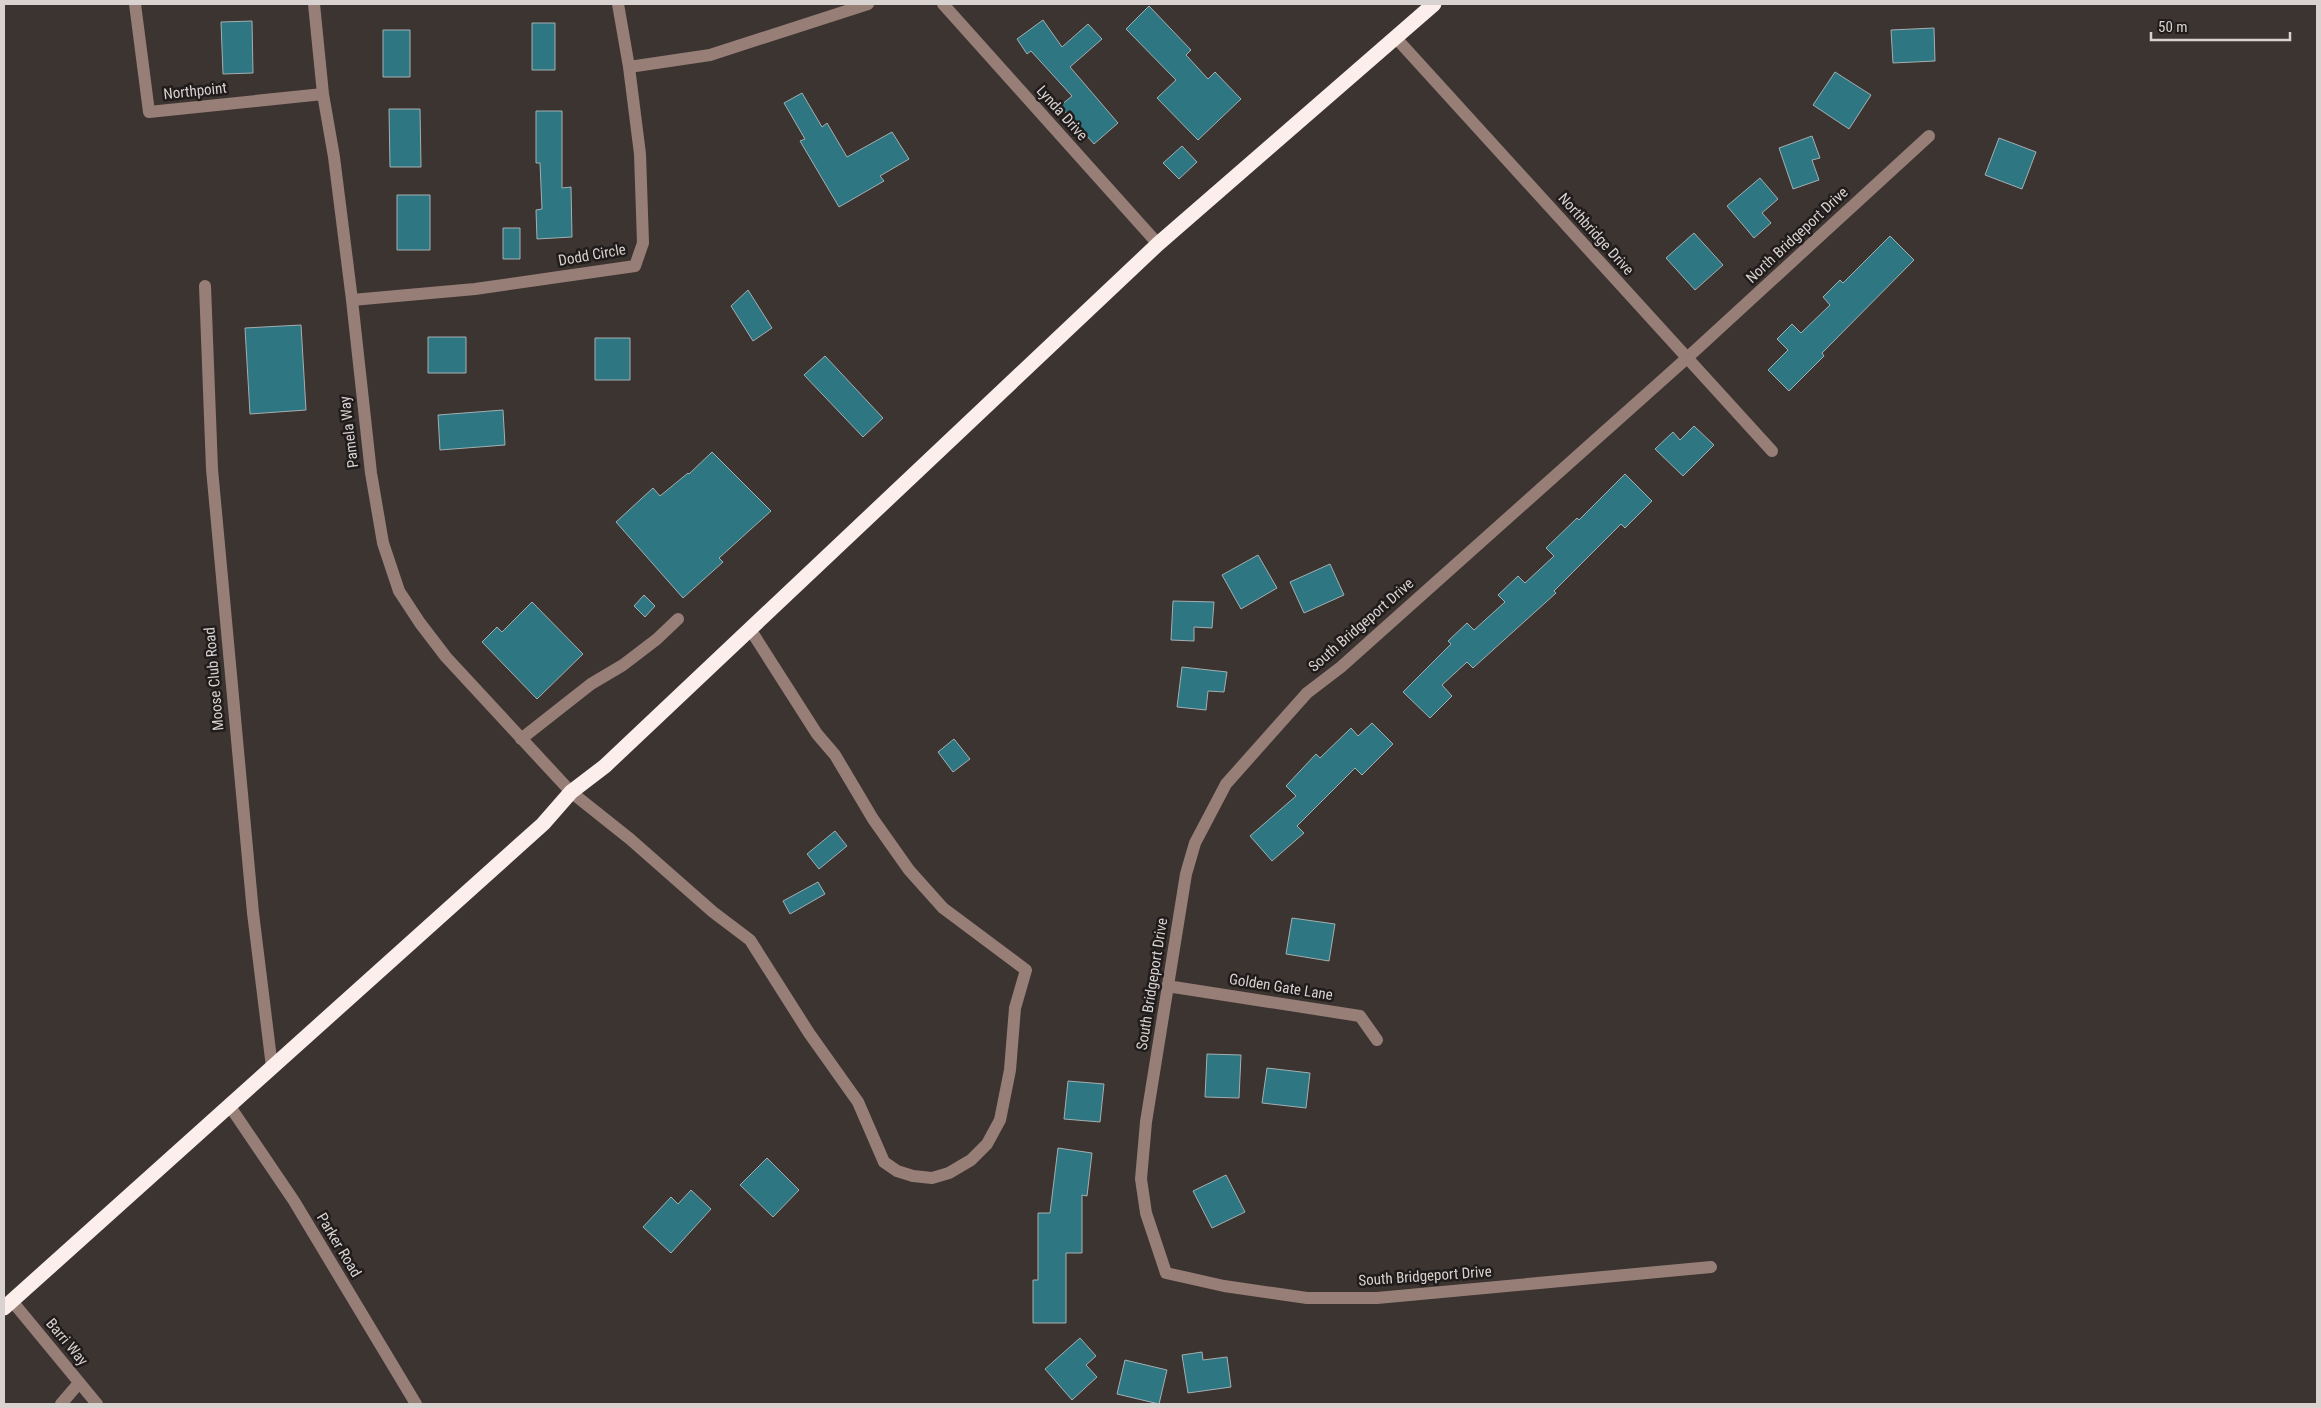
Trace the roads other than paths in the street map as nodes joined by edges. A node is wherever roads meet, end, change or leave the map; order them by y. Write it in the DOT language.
graph roads {
  1 [pos="135,4"];
  2 [pos="314,4"];
  3 [pos="618,4"];
  4 [pos="868,4"];
  5 [pos="942,4"];
  6 [pos="1434,4"];
  7 [pos="1396,38"];
  8 [pos="629,67"];
  9 [pos="323,94"];
  10 [pos="1929,136"];
  11 [pos="1158,244"];
  12 [pos="205,286"];
  13 [pos="352,300"];
  14 [pos="1687,358"];
  15 [pos="1772,451"];
  16 [pos="678,619"];
  17 [pos="750,630"];
  18 [pos="521,738"];
  19 [pos="571,792"];
  20 [pos="1168,986"];
  21 [pos="1377,1040"];
  22 [pos="272,1067"];
  23 [pos="229,1105"];
  24 [pos="1712,1267"];
  25 [pos="8,1305"];
  26 [pos="80,1383"];
  27 [pos="61,1404"];
  28 [pos="97,1404"];
  29 [pos="416,1404"];
  1 -- 9 [label="street, Northpoint"];
  2 -- 9 [label="street, Pamela Way"];
  3 -- 8 [label="street, Dodd Circle"];
  4 -- 8 [label="street"];
  5 -- 11 [label="street, Lynda Drive"];
  6 -- 7 [label="highway"];
  7 -- 11 [label="highway"];
  7 -- 14 [label="street, Northbridge Drive"];
  8 -- 13 [label="street, Dodd Circle"];
  9 -- 13 [label="street, Pamela Way"];
  10 -- 14 [label="street, North Bridgeport Drive"];
  11 -- 17 [label="highway"];
  12 -- 22 [label="street, Moose Club Road"];
  13 -- 18 [label="street, Pamela Way"];
  14 -- 15 [label="street, Northbridge Drive"];
  14 -- 20 [label="street, South Bridgeport Drive"];
  16 -- 18 [label="street"];
  17 -- 19 [label="highway"];
  17 -- 19 [label="street, Pamela Way"];
  18 -- 19 [label="street, Pamela Way"];
  19 -- 22 [label="highway"];
  20 -- 21 [label="street, Golden Gate Lane"];
  20 -- 24 [label="street, South Bridgeport Drive"];
  22 -- 23 [label="highway"];
  23 -- 25 [label="highway"];
  23 -- 29 [label="street, Parker Road"];
  25 -- 26 [label="street, Barri Way"];
  26 -- 27 [label="street"];
  26 -- 28 [label="street, Barri Way"];
}
